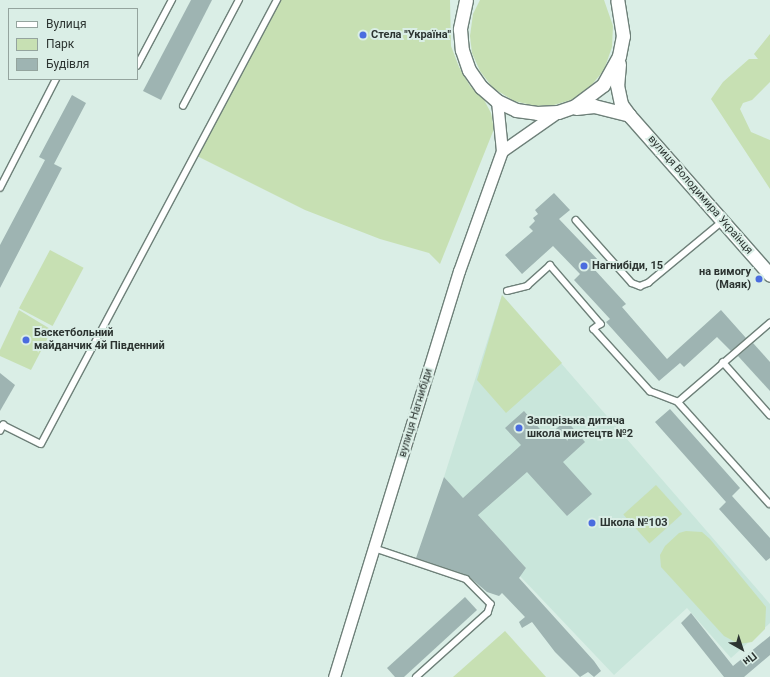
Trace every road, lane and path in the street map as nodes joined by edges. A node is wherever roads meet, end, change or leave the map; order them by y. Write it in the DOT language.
graph roads {
  1 [pos="172,0"];
  2 [pos="239,0"];
  3 [pos="277,0"];
  4 [pos="459,0"];
  5 [pos="466,0"];
  6 [pos="617,0"];
  7 [pos="460,17"];
  8 [pos="619,56"];
  9 [pos="138,64"];
  10 [pos="55,80"];
  11 [pos="497,101"];
  12 [pos="183,106"];
  13 [pos="558,112"];
  14 [pos="629,115"];
  15 [pos="502,151"];
  16 [pos="0,188"];
  17 [pos="576,220"];
  18 [pos="723,221"];
  19 [pos="770,275"];
  20 [pos="507,291"];
  21 [pos="770,323"];
  22 [pos="724,362"];
  23 [pos="678,402"];
  24 [pos="770,415"];
  25 [pos="0,431"];
  26 [pos="770,504"];
  27 [pos="374,548"];
  28 [pos="334,677"];
  29 [pos="417,677"];
  1 -- 9 [label="lane"];
  2 -- 12 [label="lane"];
  3 -- 25 [label="lane"];
  4 -- 7 [label="street, вулиця Володимира Українця"];
  5 -- 7 [label="street, вулиця Володимира Українця"];
  6 -- 8 [label="street, вулиця Володимира Українця"];
  7 -- 11 [label="street, вулиця Володимира Українця"];
  8 -- 13 [label="street, вулиця Володимира Українця"];
  8 -- 14 [label="street, вулиця Володимира Українця"];
  10 -- 16 [label="lane"];
  11 -- 13 [label="street, вулиця Володимира Українця"];
  11 -- 15 [label="street, вулиця Нагнибіди"];
  13 -- 14 [label="street, вулиця Володимира Українця"];
  13 -- 15 [label="street"];
  14 -- 18 [label="street, вулиця Володимира Українця"];
  15 -- 27 [label="street, вулиця Нагнибіди"];
  17 -- 18 [label="lane"];
  18 -- 19 [label="street, вулиця Володимира Українця"];
  20 -- 23 [label="lane"];
  21 -- 22 [label="lane"];
  22 -- 23 [label="lane"];
  22 -- 24 [label="lane"];
  23 -- 26 [label="lane"];
  27 -- 28 [label="street, вулиця Нагнибіди"];
  27 -- 29 [label="lane"];
}
